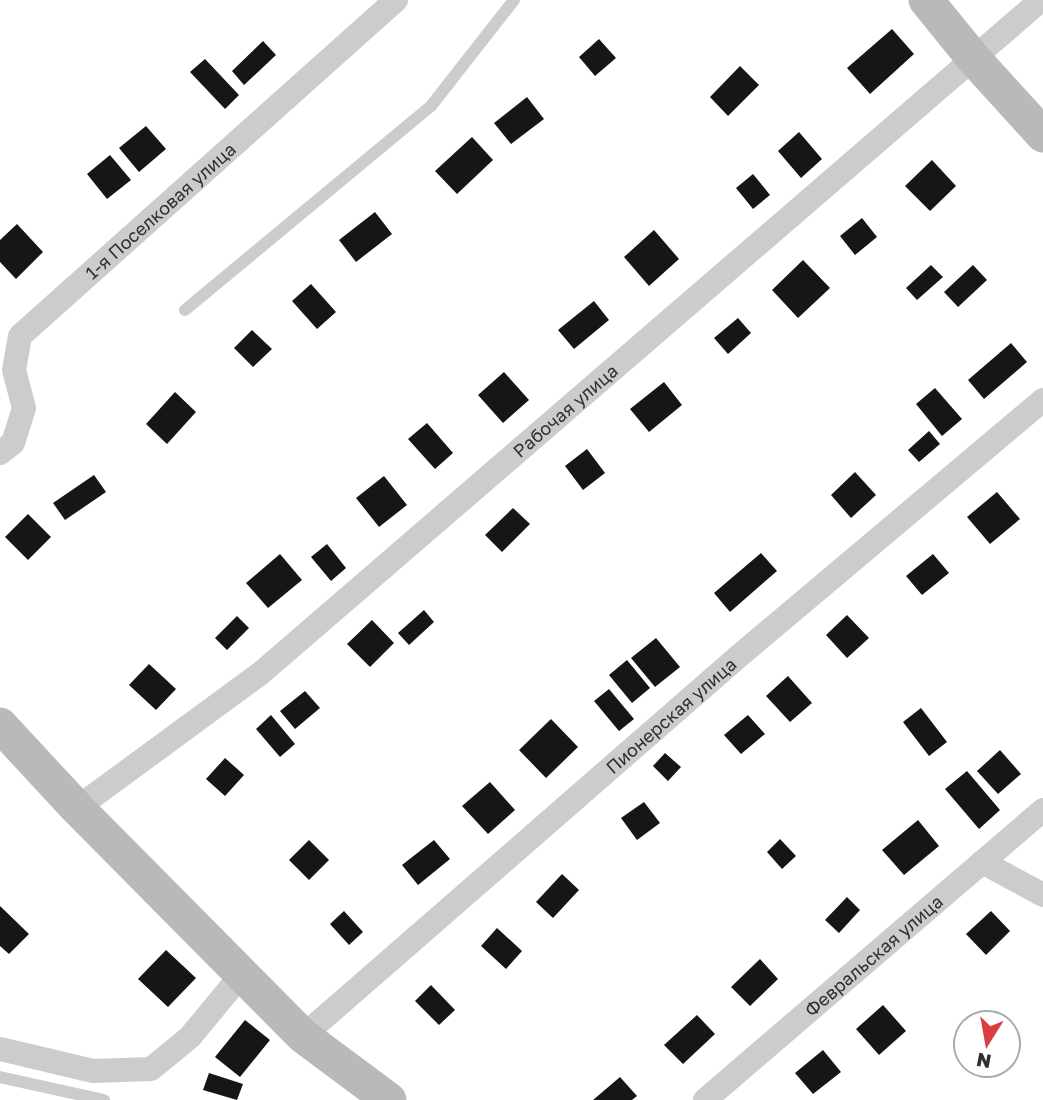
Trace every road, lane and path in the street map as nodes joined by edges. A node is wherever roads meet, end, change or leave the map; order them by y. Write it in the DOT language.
graph roads {
  1 [pos="396,0"];
  2 [pos="514,0"];
  3 [pos="926,0"];
  4 [pos="1041,0"];
  5 [pos="973,58"];
  6 [pos="1043,135"];
  7 [pos="185,310"];
  8 [pos="1043,400"];
  9 [pos="0,453"];
  10 [pos="0,725"];
  11 [pos="77,808"];
  12 [pos="1043,810"];
  13 [pos="982,862"];
  14 [pos="1043,895"];
  15 [pos="242,974"];
  16 [pos="303,1035"];
  17 [pos="0,1049"];
  18 [pos="0,1077"];
  19 [pos="104,1100"];
  20 [pos="389,1100"];
  21 [pos="705,1100"];
  1 -- 9 [label="street, 1-я Поселковая улица"];
  2 -- 7 [label="lane"];
  3 -- 5 [label="street"];
  4 -- 5 [label="street, Рабочая улица"];
  5 -- 6 [label="street"];
  5 -- 11 [label="street, Рабочая улица"];
  8 -- 16 [label="street, Пионерская улица"];
  10 -- 11 [label="street"];
  11 -- 15 [label="street"];
  12 -- 13 [label="street, Февральская улица"];
  13 -- 14 [label="street"];
  13 -- 21 [label="street, Февральская улица"];
  15 -- 16 [label="street"];
  15 -- 17 [label="street"];
  16 -- 20 [label="street"];
  18 -- 19 [label="lane"];
}
